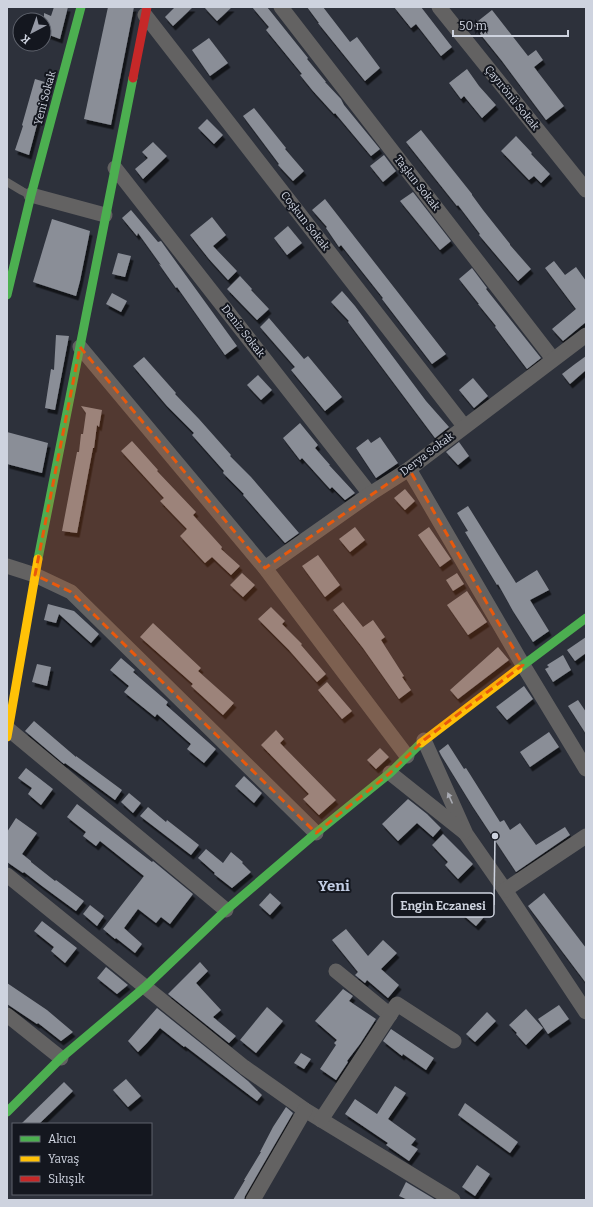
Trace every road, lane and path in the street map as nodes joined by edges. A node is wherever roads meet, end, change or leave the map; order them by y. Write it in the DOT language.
graph roads {
  1 [pos="81,7"];
  2 [pos="281,7"];
  3 [pos="439,7"];
  4 [pos="146,11"];
  5 [pos="115,168"];
  6 [pos="7,182"];
  7 [pos="586,190"];
  8 [pos="31,195"];
  9 [pos="105,215"];
  10 [pos="7,295"];
  11 [pos="586,335"];
  12 [pos="80,347"];
  13 [pos="553,359"];
  14 [pos="464,426"];
  15 [pos="409,469"];
  16 [pos="370,494"];
  17 [pos="7,566"];
  18 [pos="265,568"];
  19 [pos="35,575"];
  20 [pos="586,618"];
  21 [pos="523,665"];
  22 [pos="8,731"];
  23 [pos="424,740"];
  24 [pos="408,756"];
  25 [pos="586,769"];
  26 [pos="390,773"];
  27 [pos="316,833"];
  28 [pos="466,834"];
  29 [pos="586,836"];
  30 [pos="7,875"];
  31 [pos="505,890"];
  32 [pos="226,910"];
  33 [pos="336,971"];
  34 [pos="145,987"];
  35 [pos="586,1012"];
  36 [pos="7,1015"];
  37 [pos="390,1015"];
  38 [pos="454,1041"];
  39 [pos="61,1058"];
  40 [pos="305,1110"];
  41 [pos="7,1112"];
  42 [pos="321,1120"];
  43 [pos="428,1194"];
  44 [pos="253,1200"];
  45 [pos="453,1200"];
  1 -- 8 [label="street, Yeni Sokak"];
  2 -- 13 [label="street, Taşkın Sokak"];
  3 -- 7 [label="street, Çayırönü Sokak"];
  4 -- 5 [label="street"];
  4 -- 14 [label="street, Coşkun Sokak"];
  5 -- 9 [label="street"];
  5 -- 16 [label="street, Deniz Sokak"];
  6 -- 8 [label="lane"];
  8 -- 9 [label="street"];
  8 -- 10 [label="street, Yeni Sokak"];
  9 -- 12 [label="street"];
  11 -- 13 [label="street, Derya Sokak"];
  12 -- 18 [label="street"];
  12 -- 19 [label="street"];
  13 -- 14 [label="street, Derya Sokak"];
  14 -- 15 [label="street, Derya Sokak"];
  15 -- 16 [label="street, Derya Sokak"];
  15 -- 21 [label="street"];
  16 -- 18 [label="street, Derya Sokak"];
  17 -- 19 [label="street"];
  18 -- 24 [label="street"];
  19 -- 22 [label="street"];
  19 -- 27 [label="street"];
  20 -- 21 [label="street"];
  21 -- 23 [label="street"];
  21 -- 25 [label="street"];
  22 -- 32 [label="street"];
  23 -- 24 [label="street"];
  28 -- 23 [label="street, one-way"];
  24 -- 26 [label="street"];
  26 -- 27 [label="street"];
  26 -- 28 [label="street"];
  27 -- 32 [label="street"];
  28 -- 31 [label="street"];
  29 -- 31 [label="street"];
  30 -- 34 [label="street"];
  31 -- 35 [label="street"];
  32 -- 34 [label="street"];
  33 -- 37 [label="street"];
  34 -- 39 [label="street"];
  34 -- 40 [label="street"];
  36 -- 39 [label="street"];
  37 -- 38 [label="street"];
  37 -- 42 [label="street"];
  39 -- 41 [label="street"];
  40 -- 42 [label="street"];
  40 -- 44 [label="street"];
  42 -- 43 [label="street"];
  43 -- 45 [label="street"];
}
